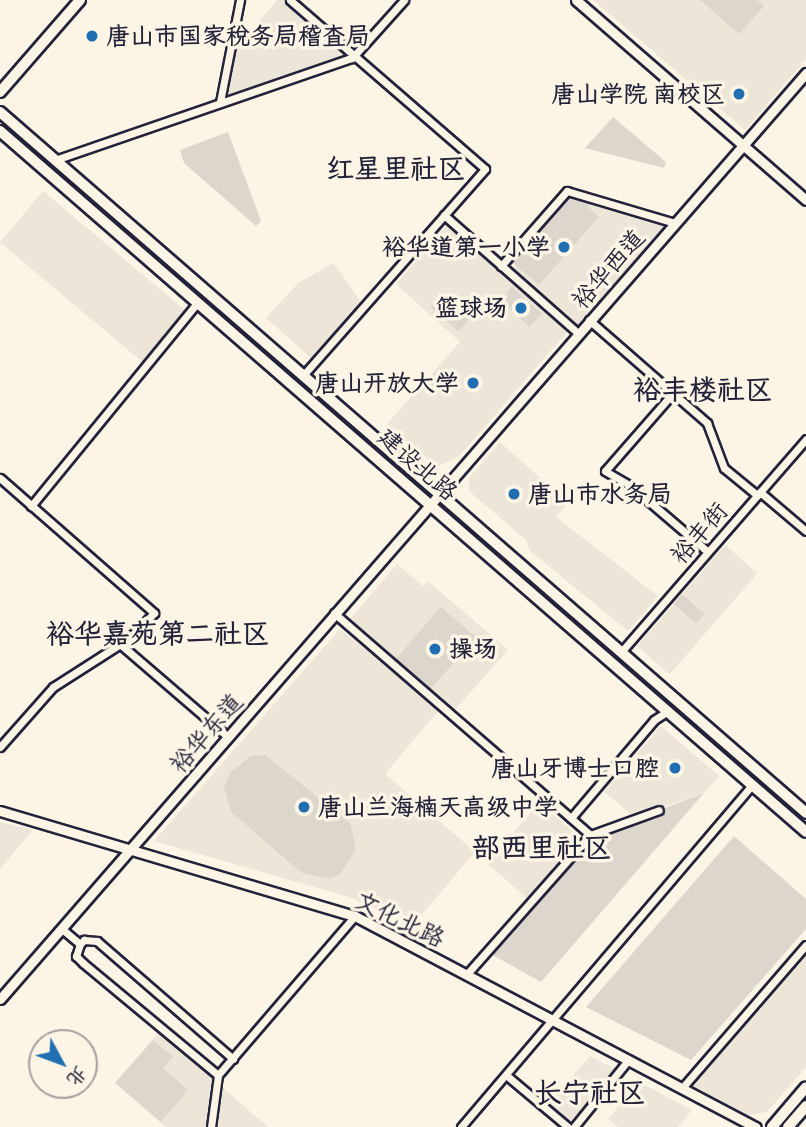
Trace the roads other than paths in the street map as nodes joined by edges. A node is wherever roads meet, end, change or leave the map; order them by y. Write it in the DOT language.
graph roads {
  1 [pos="80,0"];
  2 [pos="240,0"];
  3 [pos="290,0"];
  4 [pos="404,0"];
  5 [pos="576,0"];
  6 [pos="355,56"];
  7 [pos="806,73"];
  8 [pos="0,92"];
  9 [pos="220,102"];
  10 [pos="0,112"];
  11 [pos="0,131"];
  12 [pos="743,145"];
  13 [pos="55,160"];
  14 [pos="806,200"];
  15 [pos="444,215"];
  16 [pos="675,223"];
  17 [pos="501,266"];
  18 [pos="197,303"];
  19 [pos="589,320"];
  20 [pos="578,333"];
  21 [pos="304,374"];
  22 [pos="673,393"];
  23 [pos="806,439"];
  24 [pos="0,478"];
  25 [pos="440,492"];
  26 [pos="759,494"];
  27 [pos="430,503"];
  28 [pos="31,506"];
  29 [pos="806,531"];
  30 [pos="708,552"];
  31 [pos="334,613"];
  32 [pos="120,644"];
  33 [pos="621,652"];
  34 [pos="668,711"];
  35 [pos="228,737"];
  36 [pos="0,747"];
  37 [pos="752,785"];
  38 [pos="659,810"];
  39 [pos="0,811"];
  40 [pos="806,813"];
  41 [pos="571,818"];
  42 [pos="806,832"];
  43 [pos="590,835"];
  44 [pos="130,849"];
  45 [pos="355,916"];
  46 [pos="62,929"];
  47 [pos="80,944"];
  48 [pos="806,945"];
  49 [pos="467,974"];
  50 [pos="0,999"];
  51 [pos="553,1019"];
  52 [pos="233,1059"];
  53 [pos="629,1059"];
  54 [pos="218,1075"];
  55 [pos="506,1075"];
  56 [pos="806,1087"];
  57 [pos="682,1088"];
  58 [pos="806,1106"];
  59 [pos="211,1127"];
  60 [pos="461,1127"];
  61 [pos="571,1127"];
  62 [pos="756,1127"];
  63 [pos="772,1127"];
  64 [pos="788,1127"];
  1 -- 8 [label="main road"];
  2 -- 9 [label="street"];
  3 -- 6 [label="street"];
  4 -- 6 [label="street"];
  5 -- 12 [label="street"];
  6 -- 9 [label="street"];
  6 -- 15 [label="street"];
  7 -- 12 [label="street, 裕华西道"];
  9 -- 13 [label="street"];
  10 -- 13 [label="main road, 建设北路"];
  11 -- 18 [label="main road, 建设北路"];
  12 -- 14 [label="street"];
  12 -- 16 [label="street, 裕华西道"];
  13 -- 21 [label="main road, 建设北路"];
  15 -- 17 [label="street"];
  15 -- 21 [label="street"];
  16 -- 17 [label="street"];
  16 -- 19 [label="street, 裕华西道"];
  17 -- 20 [label="street"];
  18 -- 27 [label="main road, 建设北路"];
  18 -- 28 [label="street"];
  19 -- 20 [label="street, 裕华西道"];
  19 -- 22 [label="street"];
  20 -- 25 [label="street, 裕华西道"];
  21 -- 25 [label="main road, 建设北路"];
  22 -- 26 [label="street"];
  22 -- 30 [label="street"];
  23 -- 26 [label="street, 裕丰街"];
  24 -- 28 [label="street"];
  25 -- 27 [label="street, 裕华东道"];
  25 -- 33 [label="main road, 建设北路"];
  26 -- 29 [label="street"];
  26 -- 30 [label="street, 裕丰街"];
  27 -- 31 [label="street, 裕华东道"];
  27 -- 34 [label="main road, 建设北路"];
  28 -- 32 [label="street"];
  30 -- 33 [label="street, 裕丰街"];
  31 -- 35 [label="street, 裕华东道"];
  31 -- 41 [label="street"];
  32 -- 35 [label="street"];
  32 -- 36 [label="street"];
  33 -- 40 [label="main road, 建设北路"];
  34 -- 37 [label="main road, 建设北路"];
  34 -- 41 [label="street"];
  35 -- 44 [label="street, 裕华东道"];
  37 -- 42 [label="main road, 建设北路"];
  37 -- 51 [label="street"];
  38 -- 43 [label="street"];
  39 -- 44 [label="street, 文化北路"];
  41 -- 43 [label="street"];
  43 -- 49 [label="street"];
  44 -- 45 [label="street, 文化北路"];
  44 -- 46 [label="street, 裕华东道"];
  45 -- 49 [label="street, 文化北路"];
  45 -- 52 [label="street"];
  46 -- 47 [label="street"];
  46 -- 50 [label="street, 裕华东道"];
  47 -- 52 [label="street"];
  47 -- 54 [label="street"];
  48 -- 57 [label="street"];
  49 -- 51 [label="street, 文化北路"];
  51 -- 53 [label="street, 文化北路"];
  51 -- 55 [label="street"];
  52 -- 54 [label="street"];
  53 -- 57 [label="street, 文化北路"];
  53 -- 61 [label="street"];
  54 -- 59 [label="street"];
  55 -- 60 [label="street"];
  55 -- 61 [label="street"];
  56 -- 63 [label="main road"];
  57 -- 62 [label="street, 文化北路"];
  58 -- 64 [label="main road"];
}
